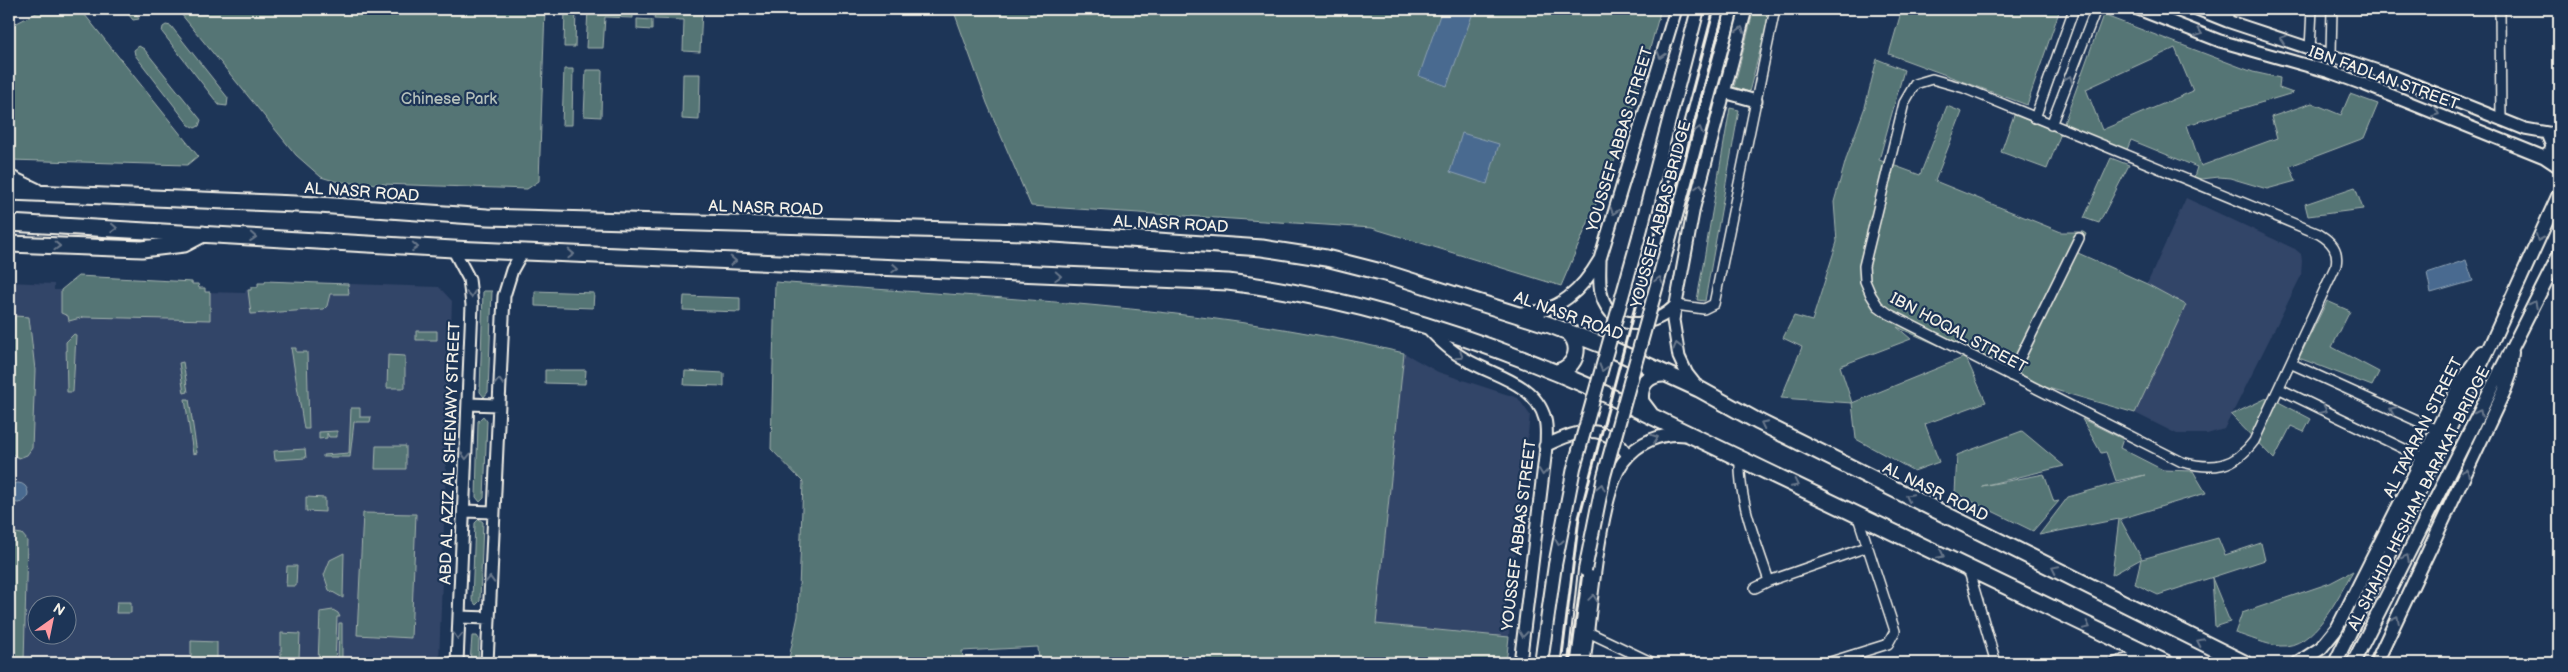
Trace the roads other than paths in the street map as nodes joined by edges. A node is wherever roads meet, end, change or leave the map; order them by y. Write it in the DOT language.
graph roads {
  1 [pos="1676,9"];
  2 [pos="1698,9"];
  3 [pos="1732,9"];
  4 [pos="1746,9"];
  5 [pos="1776,9"];
  6 [pos="2074,9"];
  7 [pos="2096,9"];
  8 [pos="2138,9"];
  9 [pos="2197,9"];
  10 [pos="2229,9"];
  11 [pos="2312,9"];
  12 [pos="2332,9"];
  13 [pos="2500,9"];
  14 [pos="2227,21"];
  15 [pos="2310,49"];
  16 [pos="2331,54"];
  17 [pos="1724,92"];
  18 [pos="1756,100"];
  19 [pos="2035,118"];
  20 [pos="2501,120"];
  21 [pos="2051,125"];
  22 [pos="2546,134"];
  23 [pos="2559,135"];
  24 [pos="2544,157"];
  25 [pos="2559,166"];
  26 [pos="9,178"];
  27 [pos="9,192"];
  28 [pos="40,193"];
  29 [pos="2559,194"];
  30 [pos="9,223"];
  31 [pos="204,233"];
  32 [pos="2079,238"];
  33 [pos="9,244"];
  34 [pos="453,249"];
  35 [pos="522,252"];
  36 [pos="2559,255"];
  37 [pos="1600,259"];
  38 [pos="1676,305"];
  39 [pos="1512,312"];
  40 [pos="1424,324"];
  41 [pos="1567,331"];
  42 [pos="2491,344"];
  43 [pos="2512,347"];
  44 [pos="2292,364"];
  45 [pos="1557,372"];
  46 [pos="1666,374"];
  47 [pos="2011,376"];
  48 [pos="2280,388"];
  49 [pos="1699,389"];
  50 [pos="468,404"];
  51 [pos="498,405"];
  52 [pos="1651,414"];
  53 [pos="2437,430"];
  54 [pos="1704,440"];
  55 [pos="1546,446"];
  56 [pos="1628,456"];
  57 [pos="1740,457"];
  58 [pos="2423,458"];
  59 [pos="464,511"];
  60 [pos="493,512"];
  61 [pos="1857,514"];
  62 [pos="1867,547"];
  63 [pos="1968,568"];
  64 [pos="1769,581"];
  65 [pos="1755,588"];
  66 [pos="459,617"];
  67 [pos="489,618"];
  68 [pos="1588,632"];
  69 [pos="2329,640"];
  70 [pos="2145,653"];
  71 [pos="457,663"];
  72 [pos="488,663"];
  73 [pos="1520,663"];
  74 [pos="1541,663"];
  75 [pos="1574,663"];
  76 [pos="1584,663"];
  77 [pos="1653,663"];
  78 [pos="1828,663"];
  79 [pos="1996,663"];
  80 [pos="2114,663"];
  81 [pos="2166,663"];
  82 [pos="2244,663"];
  83 [pos="2298,663"];
  84 [pos="2335,663"];
  85 [pos="2353,663"];
  86 [pos="2376,663"];
  1 -- 37 [label="street, YOUSSEF ABBAS STREET, one-way"];
  2 -- 74 [label="main road, YOUSSEF ABBAS BRIDGE, one-way, bridge"];
  75 -- 3 [label="main road, YOUSSEF ABBAS BRIDGE, one-way, bridge"];
  17 -- 4 [label="street, one-way"];
  5 -- 18 [label="street"];
  6 -- 19 [label="street"];
  21 -- 7 [label="street, one-way"];
  8 -- 24 [label="street, IBN FADLAN STREET, one-way"];
  9 -- 14 [label="street, IBN FADLAN STREET"];
  10 -- 14 [label="street"];
  11 -- 15 [label="street"];
  12 -- 16 [label="street"];
  13 -- 20 [label="street"];
  15 -- 14 [label="street, IBN FADLAN STREET, one-way"];
  15 -- 16 [label="street, IBN FADLAN STREET"];
  16 -- 20 [label="street, IBN FADLAN STREET"];
  17 -- 18 [label="street"];
  38 -- 17 [label="street, one-way"];
  18 -- 38 [label="street"];
  19 -- 21 [label="street, IBN HOQAL STREET"];
  19 -- 47 [label="street, IBN HOQAL STREET"];
  20 -- 22 [label="street, IBN FADLAN STREET"];
  21 -- 44 [label="street, IBN HOQAL STREET"];
  22 -- 23 [label="street, IBN FADLAN STREET"];
  22 -- 24 [label="street"];
  24 -- 25 [label="street, IBN FADLAN STREET"];
  26 -- 28 [label="highway"];
  27 -- 28 [label="highway, AL NASR ROAD"];
  28 -- 39 [label="highway, AL NASR ROAD"];
  29 -- 42 [label="main road, AL TAYARAN STREET, one-way"];
  30 -- 31 [label="highway, one-way"];
  33 -- 31 [label="highway, one-way"];
  31 -- 34 [label="highway, one-way"];
  32 -- 47 [label="street"];
  34 -- 35 [label="highway"];
  34 -- 50 [label="street, ABD AL AZIZ AL SHENAWY STREET, one-way"];
  35 -- 40 [label="highway, one-way"];
  51 -- 35 [label="street, one-way"];
  43 -- 36 [label="main road, one-way"];
  37 -- 38 [label="street"];
  37 -- 39 [label="street, YOUSSEF ABBAS STREET"];
  49 -- 38 [label="street, one-way"];
  39 -- 41 [label="highway, AL NASR ROAD"];
  40 -- 45 [label="highway"];
  40 -- 55 [label="street, YOUSSEF ABBAS STREET, one-way"];
  41 -- 45 [label="highway"];
  41 -- 46 [label="highway, AL NASR ROAD"];
  42 -- 53 [label="main road, AL TAYARAN STREET"];
  42 -- 84 [label="main road, AL SHAHID HESHAM BARAKAT BRIDGE, bridge"];
  85 -- 43 [label="main road, AL SHAHID HESHAM BARAKAT BRIDGE, one-way"];
  86 -- 43 [label="main road, one-way"];
  44 -- 48 [label="street, IBN HOQAL STREET"];
  53 -- 44 [label="street, one-way"];
  45 -- 52 [label="highway"];
  46 -- 49 [label="highway, AL NASR ROAD"];
  46 -- 52 [label="highway"];
  47 -- 48 [label="street, IBN HOQAL STREET"];
  48 -- 58 [label="street, one-way"];
  82 -- 49 [label="highway, AL NASR ROAD, one-way"];
  50 -- 51 [label="street"];
  50 -- 59 [label="street, ABD AL AZIZ AL SHENAWY STREET, one-way"];
  51 -- 60 [label="street"];
  52 -- 54 [label="highway"];
  53 -- 58 [label="main road, AL TAYARAN STREET"];
  56 -- 54 [label="street, one-way"];
  54 -- 57 [label="highway"];
  55 -- 56 [label="street"];
  55 -- 73 [label="street, YOUSSEF ABBAS STREET, one-way"];
  68 -- 56 [label="street, one-way"];
  57 -- 61 [label="highway, one-way"];
  57 -- 64 [label="street"];
  58 -- 69 [label="main road, AL TAYARAN STREET"];
  59 -- 60 [label="street"];
  59 -- 66 [label="street, ABD AL AZIZ AL SHENAWY STREET"];
  67 -- 60 [label="street, one-way"];
  61 -- 62 [label="street"];
  61 -- 63 [label="highway, one-way"];
  62 -- 64 [label="street"];
  62 -- 78 [label="street"];
  63 -- 70 [label="highway, one-way"];
  63 -- 79 [label="street"];
  64 -- 65 [label="street"];
  66 -- 67 [label="street"];
  66 -- 71 [label="street, ABD AL AZIZ AL SHENAWY STREET, one-way"];
  67 -- 72 [label="street"];
  68 -- 76 [label="street"];
  68 -- 77 [label="street"];
  69 -- 83 [label="main road, AL TAYARAN STREET"];
  69 -- 84 [label="main road"];
  70 -- 80 [label="street"];
  70 -- 81 [label="highway"];
}
